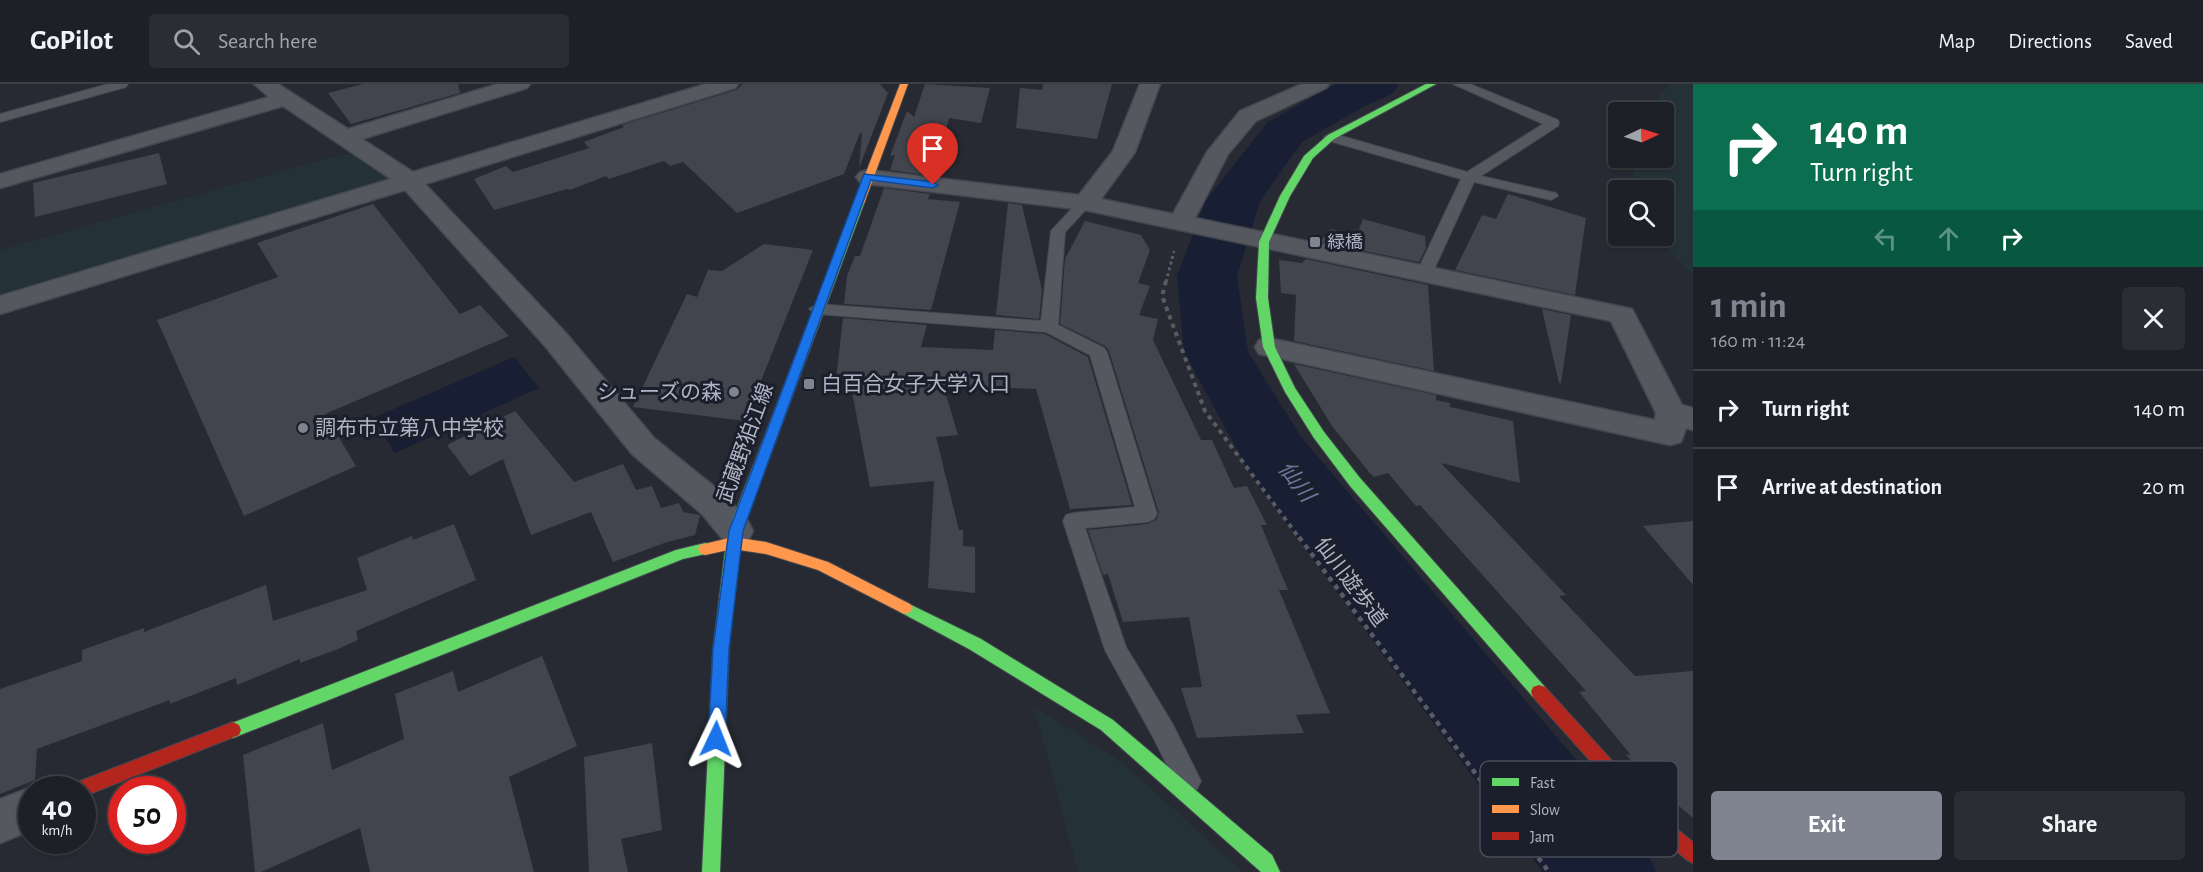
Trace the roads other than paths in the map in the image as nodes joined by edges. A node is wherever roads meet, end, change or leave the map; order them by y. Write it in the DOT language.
graph roads {
  1 [pos="122,84"];
  2 [pos="264,84"];
  3 [pos="520,84"];
  4 [pos="904,84"];
  5 [pos="1150,84"];
  6 [pos="1319,84"];
  7 [pos="1432,84"];
  8 [pos="1459,84"];
  9 [pos="712,86"];
  10 [pos="284,99"];
  11 [pos="0,118"];
  12 [pos="1331,137"];
  13 [pos="343,138"];
  14 [pos="868,177"];
  15 [pos="1469,177"];
  16 [pos="409,180"];
  17 [pos="0,181"];
  18 [pos="1551,196"];
  19 [pos="1084,203"];
  20 [pos="1180,224"];
  21 [pos="1257,240"];
  22 [pos="1424,274"];
  23 [pos="0,305"];
  24 [pos="817,309"];
  25 [pos="1049,327"];
  26 [pos="1269,347"];
  27 [pos="1682,416"];
  28 [pos="735,537"];
  29 [pos="1600,761"];
  30 [pos="96,783"];
  31 [pos="1200,805"];
  32 [pos="18,814"];
  33 [pos="0,821"];
  34 [pos="1678,850"];
  35 [pos="1689,864"];
  36 [pos="711,872"];
  37 [pos="1271,872"];
  1 -- 11 [label="lane"];
  2 -- 10 [label="street"];
  3 -- 13 [label="street"];
  4 -- 14 [label="street, 武蔵野狛江線"];
  5 -- 19 [label="street"];
  6 -- 20 [label="street"];
  7 -- 12 [label="street"];
  8 -- 15 [label="lane"];
  9 -- 16 [label="street"];
  10 -- 13 [label="street"];
  10 -- 17 [label="street"];
  12 -- 15 [label="lane"];
  12 -- 21 [label="street"];
  13 -- 16 [label="street"];
  14 -- 19 [label="street"];
  14 -- 24 [label="street, 武蔵野狛江線"];
  15 -- 18 [label="lane"];
  15 -- 22 [label="lane"];
  16 -- 23 [label="street"];
  16 -- 28 [label="street"];
  19 -- 20 [label="street"];
  19 -- 25 [label="lane"];
  20 -- 21 [label="street"];
  21 -- 22 [label="street"];
  21 -- 26 [label="street"];
  22 -- 27 [label="street"];
  24 -- 25 [label="lane"];
  24 -- 28 [label="street, 武蔵野狛江線"];
  25 -- 31 [label="lane"];
  26 -- 27 [label="street"];
  26 -- 29 [label="street"];
  28 -- 30 [label="street"];
  28 -- 31 [label="street"];
  28 -- 36 [label="street, 武蔵野狛江線"];
  31 -- 37 [label="street"];
  32 -- 33 [label="street"];
  34 -- 35 [label="street"];
}
